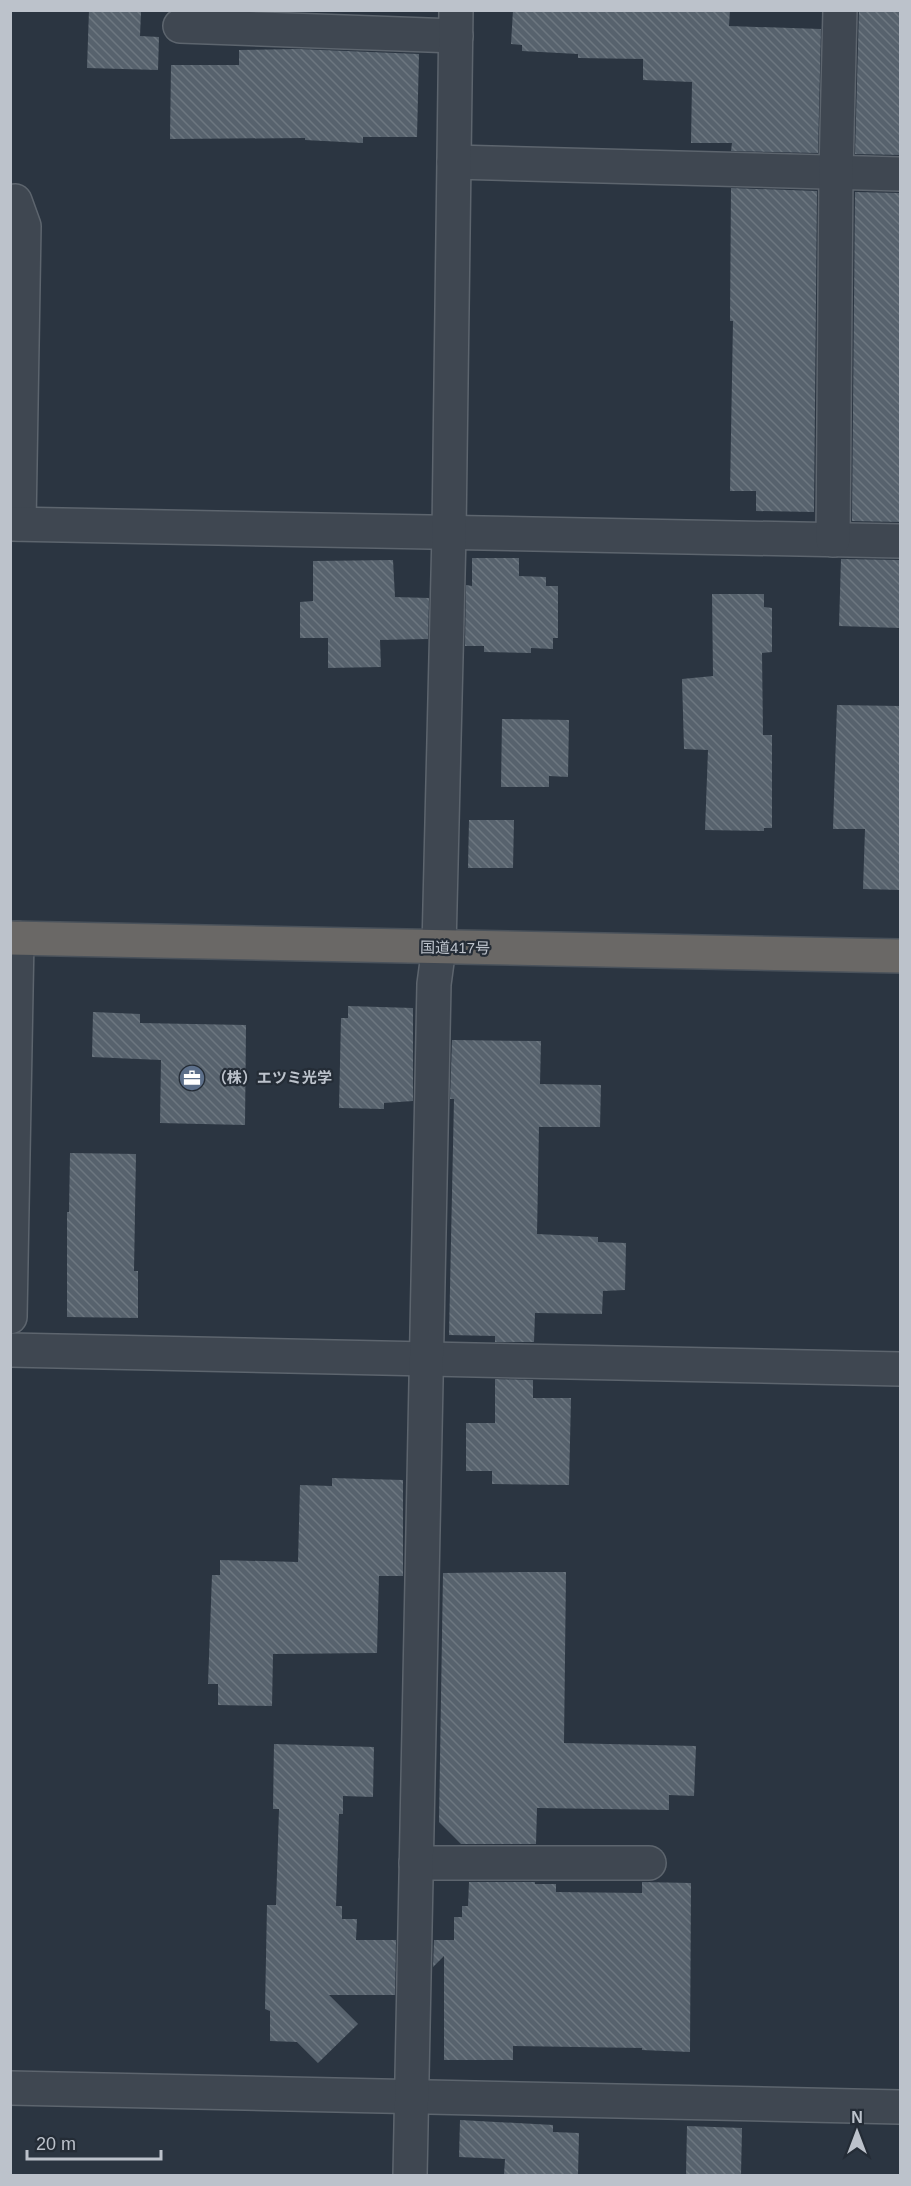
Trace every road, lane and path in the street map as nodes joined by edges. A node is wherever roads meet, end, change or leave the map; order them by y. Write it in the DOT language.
graph roads {
  1 [pos="840,10"];
  2 [pos="456,23"];
  3 [pos="180,26"];
  4 [pos="454,162"];
  5 [pos="836,173"];
  6 [pos="900,174"];
  7 [pos="15,201"];
  8 [pos="15,524"];
  9 [pos="449,533"];
  10 [pos="833,540"];
  11 [pos="900,541"];
  12 [pos="14,938"];
  13 [pos="439,947"];
  14 [pos="900,956"];
  15 [pos="10,1317"];
  16 [pos="10,1350"];
  17 [pos="426,1359"];
  18 [pos="900,1369"];
  19 [pos="416,1863"];
  20 [pos="650,1863"];
  21 [pos="10,2088"];
  22 [pos="411,2096"];
  23 [pos="900,2107"];
  24 [pos="410,2175"];
  1 -- 5 [label="street"];
  2 -- 3 [label="street"];
  2 -- 4 [label="street"];
  4 -- 5 [label="street"];
  4 -- 9 [label="street"];
  5 -- 6 [label="street"];
  5 -- 10 [label="street"];
  7 -- 8 [label="street"];
  8 -- 9 [label="street"];
  9 -- 10 [label="street"];
  9 -- 13 [label="street"];
  10 -- 11 [label="street"];
  12 -- 13 [label="highway, 国道417号"];
  12 -- 15 [label="street"];
  13 -- 14 [label="highway, 国道417号"];
  13 -- 17 [label="street"];
  16 -- 17 [label="street"];
  17 -- 18 [label="street"];
  17 -- 19 [label="street"];
  19 -- 20 [label="street"];
  19 -- 22 [label="street"];
  21 -- 22 [label="street"];
  22 -- 23 [label="street"];
  22 -- 24 [label="street"];
}
